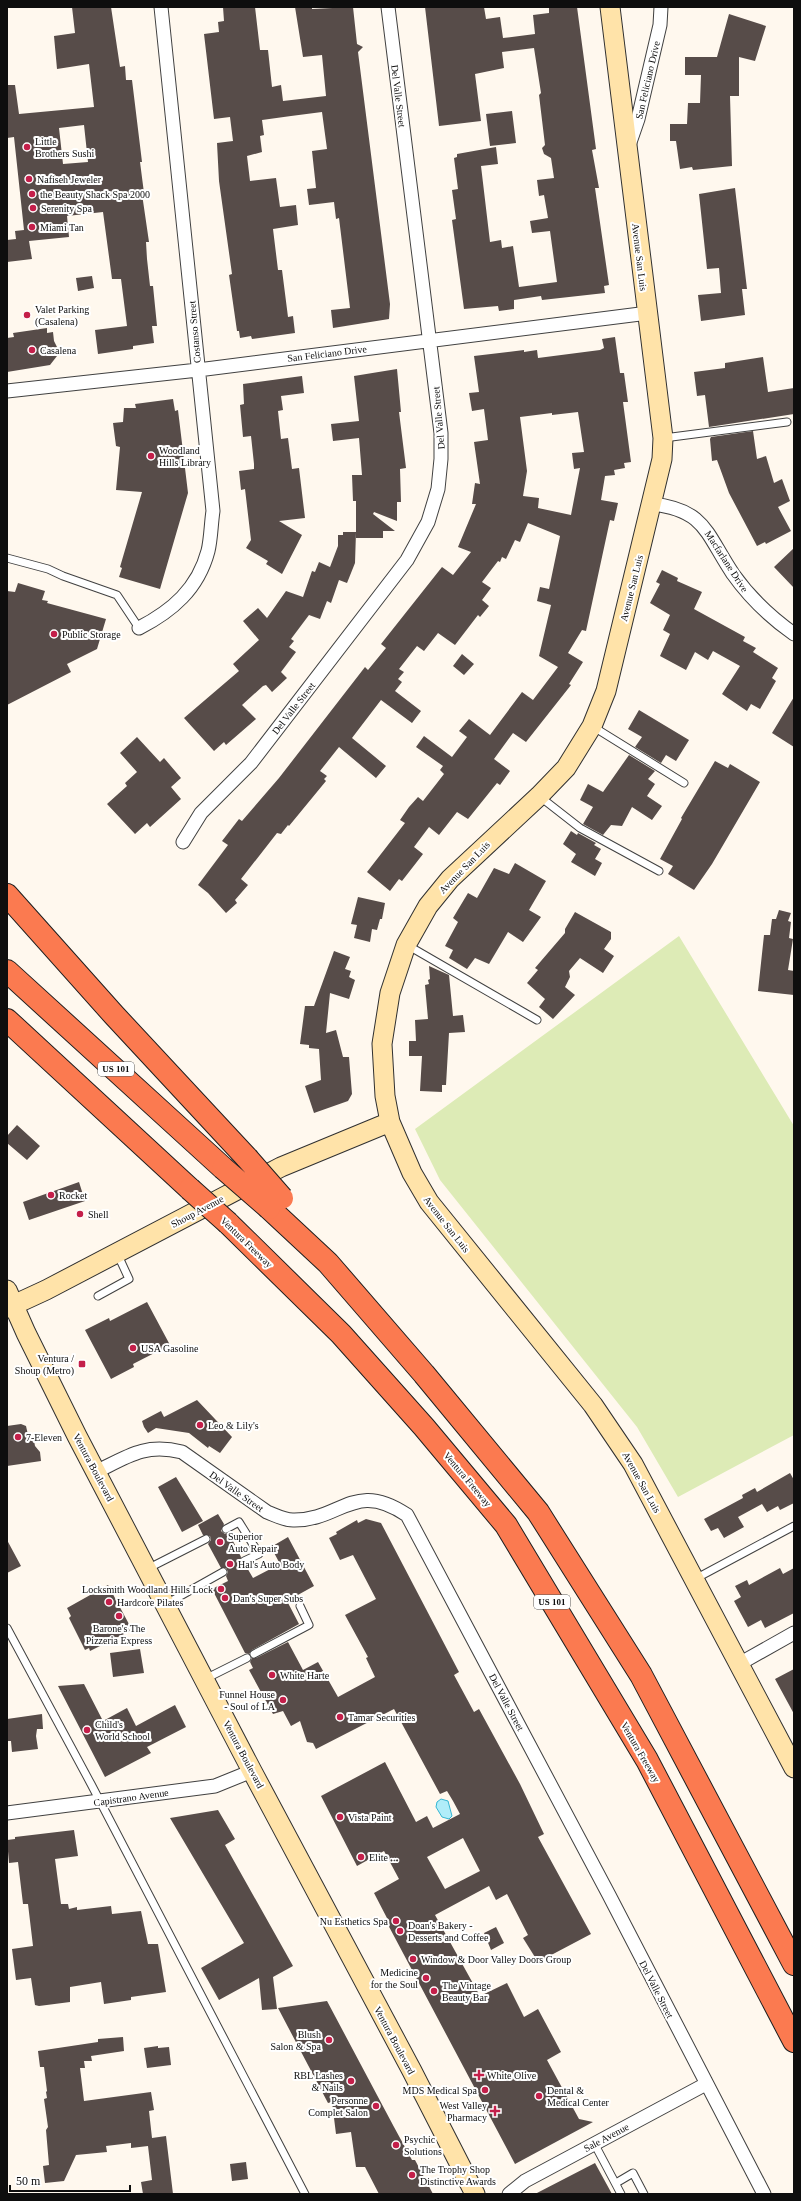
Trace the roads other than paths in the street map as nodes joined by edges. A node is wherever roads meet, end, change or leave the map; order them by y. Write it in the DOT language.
graph roads {
  1 [pos="161,7"];
  2 [pos="388,7"];
  3 [pos="610,7"];
  4 [pos="661,7"];
  5 [pos="627,151"];
  6 [pos="648,313"];
  7 [pos="430,341"];
  8 [pos="198,370"];
  9 [pos="7,391"];
  10 [pos="787,422"];
  11 [pos="663,438"];
  12 [pos="652,504"];
  13 [pos="7,558"];
  14 [pos="139,628"];
  15 [pos="794,634"];
  16 [pos="592,726"];
  17 [pos="684,783"];
  18 [pos="539,796"];
  19 [pos="183,842"];
  20 [pos="659,871"];
  21 [pos="7,895"];
  22 [pos="406,945"];
  23 [pos="7,971"];
  24 [pos="7,1020"];
  25 [pos="537,1020"];
  26 [pos="390,1122"];
  27 [pos="276,1203"];
  28 [pos="116,1253"];
  29 [pos="98,1296"];
  30 [pos="9,1301"];
  31 [pos="96,1472"];
  32 [pos="794,1526"];
  33 [pos="226,1529"];
  34 [pos="206,1539"];
  35 [pos="244,1561"];
  36 [pos="147,1569"];
  37 [pos="223,1572"];
  38 [pos="695,1580"];
  39 [pos="166,1604"];
  40 [pos="300,1606"];
  41 [pos="7,1628"];
  42 [pos="794,1633"];
  43 [pos="254,1654"];
  44 [pos="247,1658"];
  45 [pos="739,1664"];
  46 [pos="204,1679"];
  47 [pos="794,1768"];
  48 [pos="252,1771"];
  49 [pos="100,1802"];
  50 [pos="7,1813"];
  51 [pos="794,1964"];
  52 [pos="794,2041"];
  53 [pos="706,2084"];
  54 [pos="594,2143"];
  55 [pos="616,2183"];
  56 [pos="305,2194"];
  57 [pos="475,2194"];
  58 [pos="509,2194"];
  59 [pos="621,2194"];
  60 [pos="644,2194"];
  61 [pos="764,2194"];
  1 -- 8 [label="street, Costanso Street"];
  2 -- 7 [label="street, Del Valle Street"];
  3 -- 5 [label="street, Avenue San Luis"];
  4 -- 5 [label="street, San Feliciano Drive"];
  5 -- 6 [label="street, Avenue San Luis"];
  6 -- 7 [label="street, San Feliciano Drive"];
  6 -- 11 [label="street, Avenue San Luis"];
  7 -- 8 [label="street, San Feliciano Drive"];
  7 -- 19 [label="street, Del Valle Street"];
  8 -- 9 [label="street, San Feliciano Drive"];
  8 -- 14 [label="street, Costanso Street"];
  10 -- 11 [label="lane"];
  11 -- 12 [label="street, Avenue San Luis"];
  12 -- 15 [label="street, Macfarlane Drive"];
  12 -- 16 [label="street, Avenue San Luis"];
  13 -- 14 [label="lane"];
  16 -- 17 [label="lane"];
  16 -- 18 [label="street, Avenue San Luis"];
  18 -- 20 [label="lane"];
  18 -- 22 [label="street, Avenue San Luis"];
  21 -- 27 [label="highway, bridge"];
  22 -- 25 [label="lane"];
  22 -- 26 [label="street, Avenue San Luis"];
  23 -- 27 [label="highway, US 101, bridge"];
  24 -- 52 [label="highway, Ventura Freeway / US 101, bridge"];
  26 -- 28 [label="street, Shoup Avenue"];
  26 -- 38 [label="street, Avenue San Luis"];
  27 -- 51 [label="highway, US 101"];
  28 -- 29 [label="lane"];
  28 -- 30 [label="street, Shoup Avenue"];
  30 -- 31 [label="street, Ventura Boulevard"];
  31 -- 36 [label="street, Ventura Boulevard"];
  31 -- 53 [label="street, Del Valle Street"];
  32 -- 38 [label="lane"];
  33 -- 35 [label="lane"];
  34 -- 36 [label="lane"];
  36 -- 39 [label="street, Ventura Boulevard"];
  37 -- 39 [label="lane"];
  38 -- 45 [label="street, Avenue San Luis"];
  39 -- 46 [label="street, Ventura Boulevard"];
  40 -- 43 [label="lane"];
  41 -- 49 [label="lane"];
  42 -- 45 [label="street"];
  44 -- 46 [label="lane"];
  45 -- 47 [label="street, Avenue San Luis"];
  46 -- 48 [label="street, Ventura Boulevard"];
  48 -- 49 [label="street, Capistrano Avenue"];
  48 -- 57 [label="street, Ventura Boulevard"];
  49 -- 50 [label="street, Capistrano Avenue"];
  49 -- 56 [label="lane"];
  53 -- 54 [label="street, Sale Avenue"];
  53 -- 61 [label="street, Del Valle Street"];
  54 -- 55 [label="lane"];
  54 -- 58 [label="street, Sale Avenue"];
  55 -- 59 [label="lane"];
  55 -- 60 [label="lane"];
}
